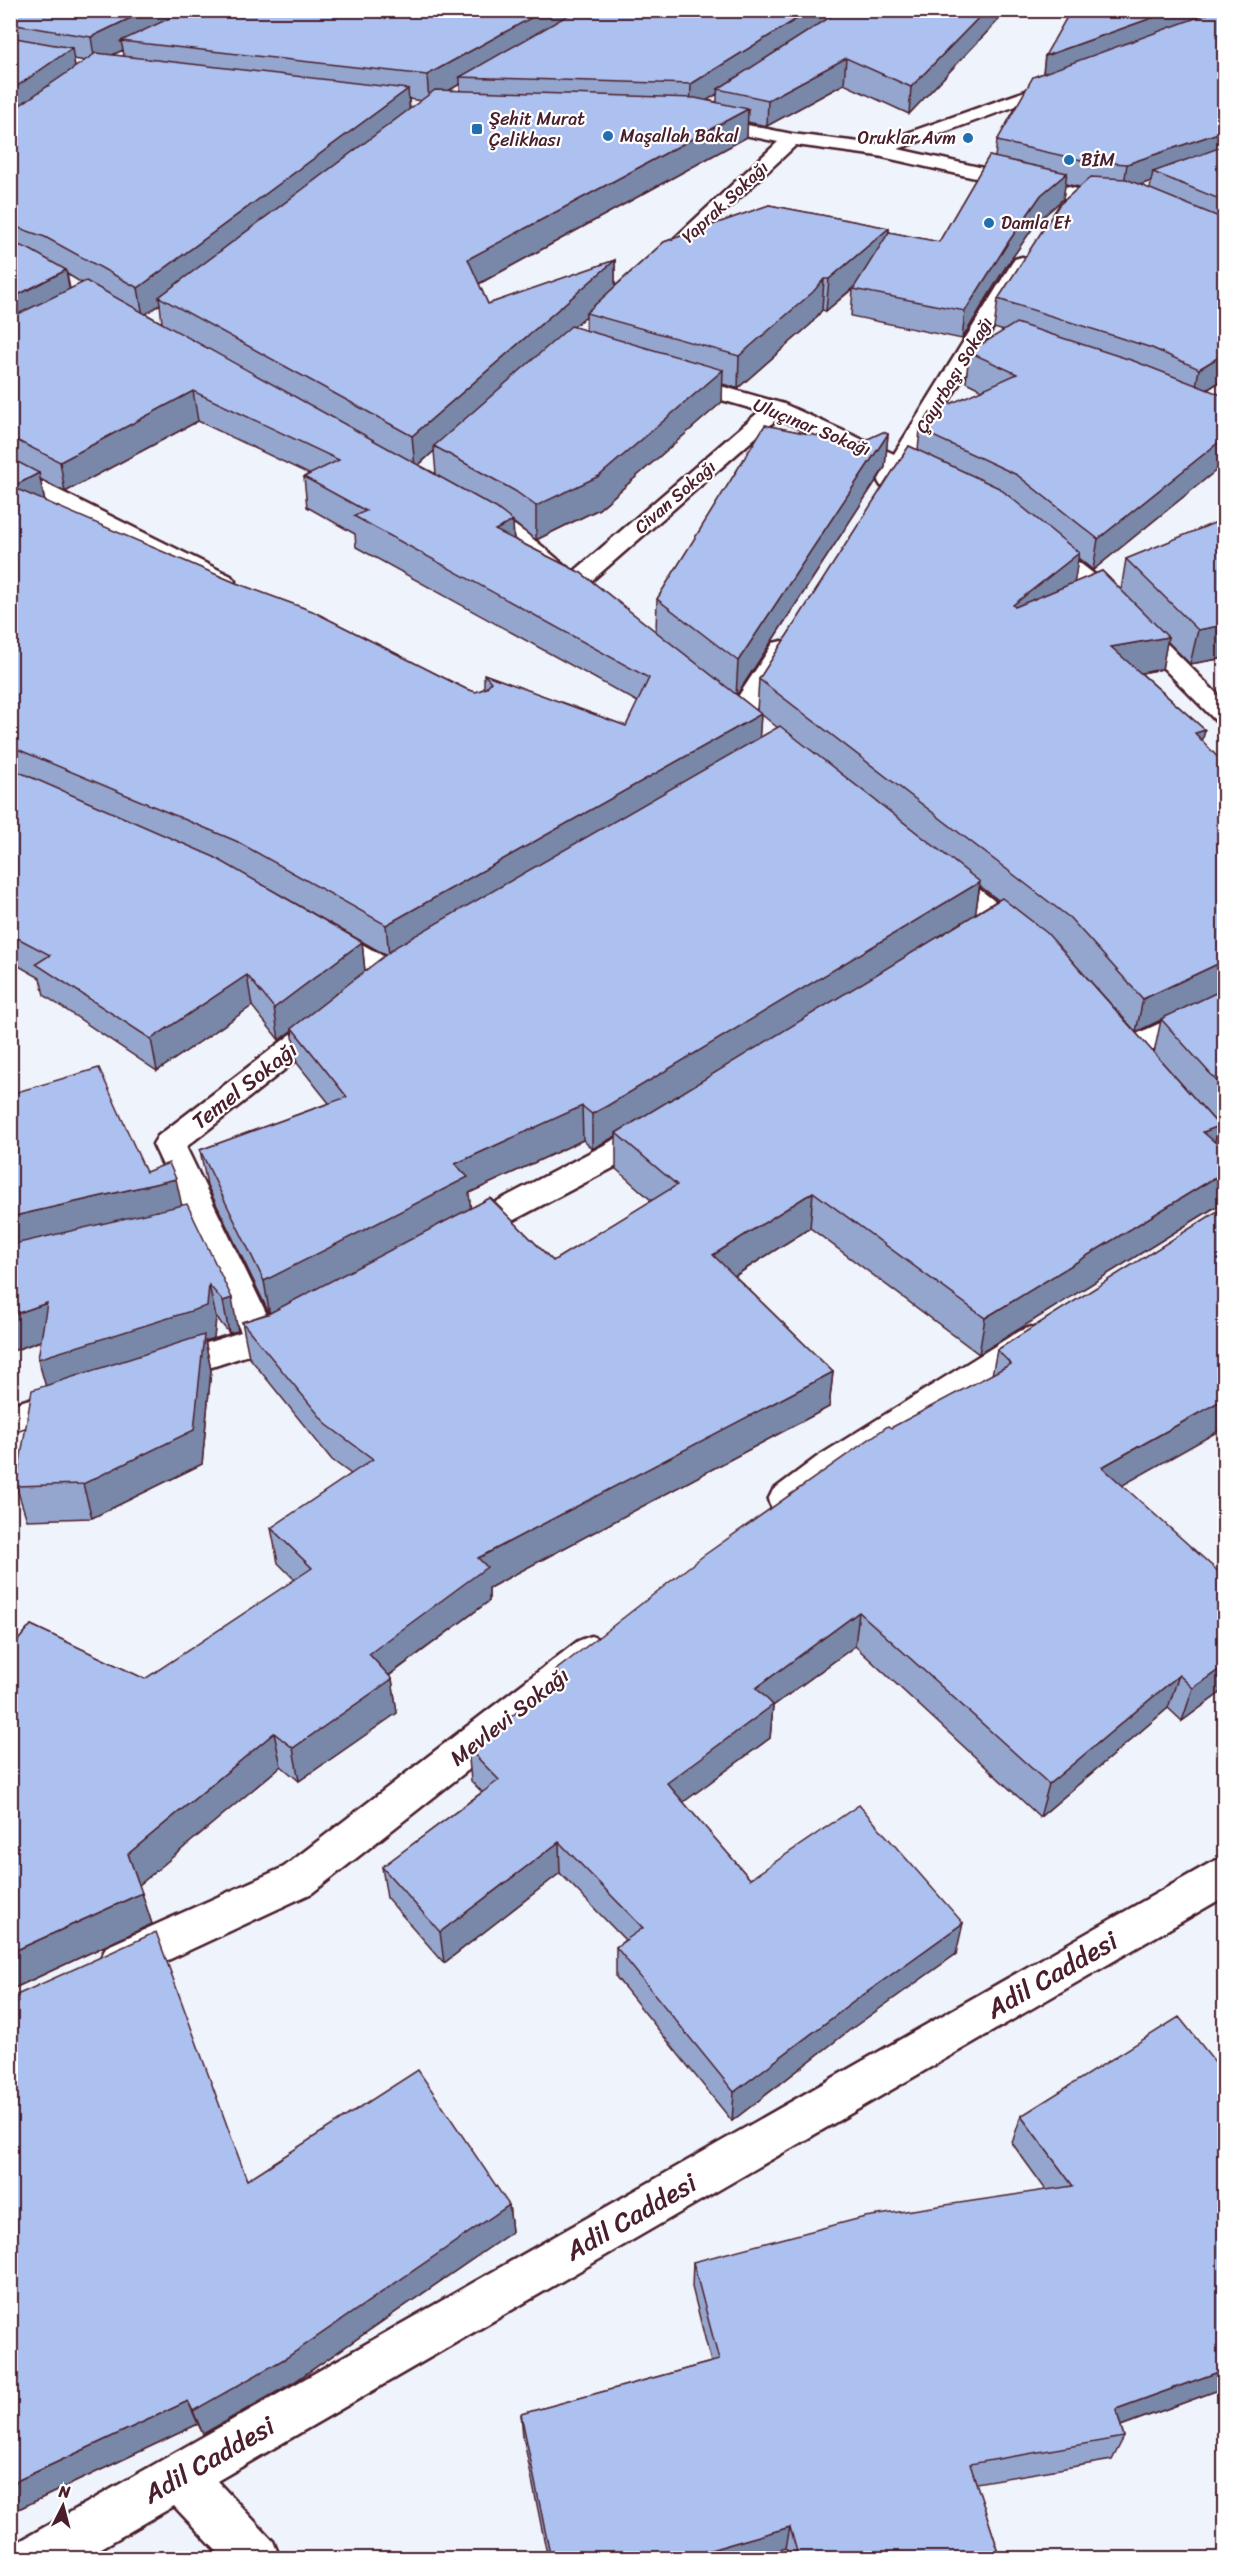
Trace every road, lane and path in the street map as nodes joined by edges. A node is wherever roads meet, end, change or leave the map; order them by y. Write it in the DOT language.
graph roads {
  1 [pos="1079,76"];
  2 [pos="715,107"];
  3 [pos="792,139"];
  4 [pos="878,150"];
  5 [pos="1082,196"];
  6 [pos="1133,199"];
  7 [pos="1064,212"];
  8 [pos="1035,244"];
  9 [pos="645,275"];
  10 [pos="979,332"];
  11 [pos="1002,339"];
  12 [pos="655,374"];
  13 [pos="776,409"];
  14 [pos="901,463"];
  15 [pos="10,473"];
  16 [pos="952,488"];
  17 [pos="457,503"];
  18 [pos="875,504"];
  19 [pos="1022,528"];
  20 [pos="243,591"];
  21 [pos="791,634"];
  22 [pos="739,714"];
  23 [pos="1224,715"];
  24 [pos="925,861"];
  25 [pos="998,918"];
  26 [pos="299,921"];
  27 [pos="968,936"];
  28 [pos="1043,953"];
  29 [pos="1224,1004"];
  30 [pos="1130,1049"];
  31 [pos="678,1114"];
  32 [pos="205,1221"];
  33 [pos="171,1229"];
  34 [pos="440,1245"];
  35 [pos="314,1311"];
  36 [pos="1062,1321"];
  37 [pos="261,1338"];
  38 [pos="136,1379"];
  39 [pos="102,1390"];
  40 [pos="10,1419"];
  41 [pos="764,1518"];
  42 [pos="615,1634"];
  43 [pos="1224,1876"];
  44 [pos="96,1973"];
  45 [pos="179,2477"];
  46 [pos="37,2559"];
  47 [pos="256,2559"];
  1 -- 4 [label="street"];
  2 -- 3 [label="street"];
  3 -- 4 [label="street"];
  3 -- 9 [label="street, Yaprak Sokağı"];
  4 -- 5 [label="street"];
  5 -- 6 [label="street"];
  5 -- 7 [label="street"];
  8 -- 10 [label="street, Çayırbaşı Sokağı"];
  10 -- 11 [label="street"];
  10 -- 14 [label="street, Çayırbaşı Sokağı"];
  12 -- 13 [label="street, Uluçınar Sokağı"];
  13 -- 14 [label="street, Uluçınar Sokağı"];
  13 -- 17 [label="street, Civan Sokağı"];
  14 -- 16 [label="street, Uluçınar Sokağı"];
  14 -- 18 [label="street, Çayırbaşı Sokağı"];
  15 -- 20 [label="street"];
  19 -- 23 [label="street"];
  21 -- 22 [label="street"];
  24 -- 25 [label="street"];
  25 -- 27 [label="street"];
  25 -- 28 [label="street"];
  26 -- 32 [label="street, Temel Sokağı"];
  29 -- 30 [label="street"];
  31 -- 34 [label="street"];
  32 -- 33 [label="street"];
  32 -- 37 [label="street"];
  35 -- 37 [label="street"];
  36 -- 41 [label="street"];
  37 -- 38 [label="street"];
  39 -- 40 [label="street"];
  42 -- 44 [label="street, Mevlevi Sokağı"];
  43 -- 45 [label="street, Adil Caddesi"];
  45 -- 46 [label="street, Adil Caddesi"];
  45 -- 47 [label="street"];
}
